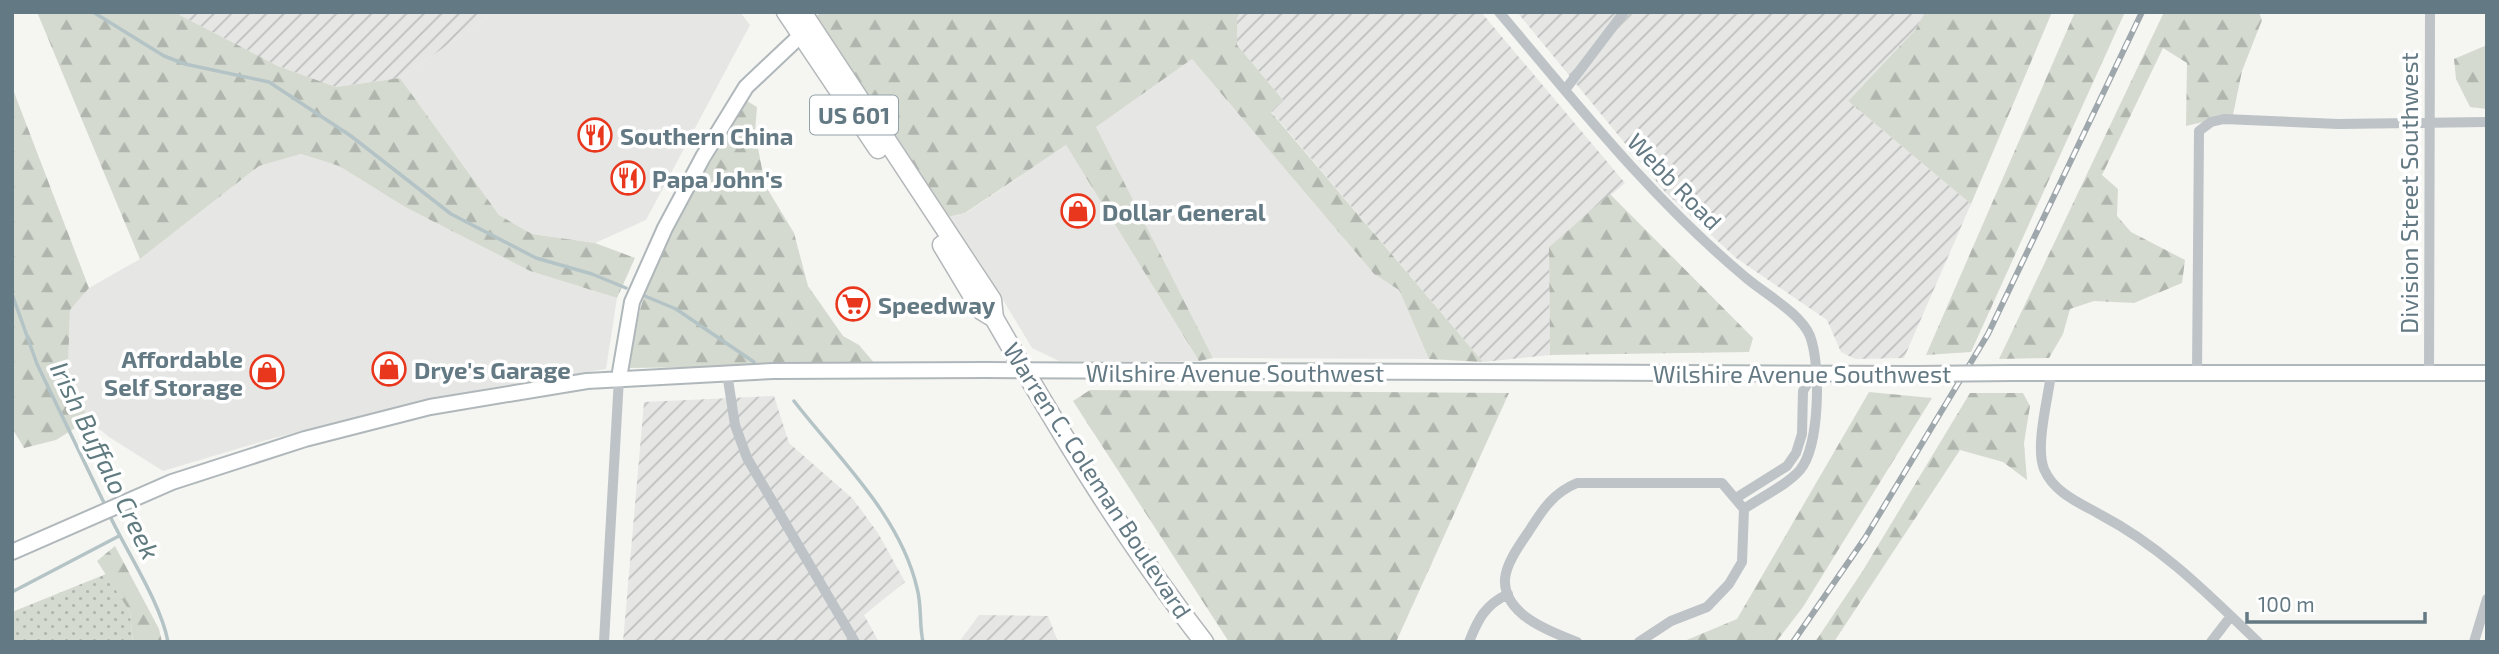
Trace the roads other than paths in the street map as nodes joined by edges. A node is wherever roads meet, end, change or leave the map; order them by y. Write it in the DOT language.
graph roads {
  1 [pos="786,12"];
  2 [pos="1499,12"];
  3 [pos="1624,12"];
  4 [pos="2430,12"];
  5 [pos="807,14"];
  6 [pos="801,35"];
  7 [pos="1565,90"];
  8 [pos="2487,122"];
  9 [pos="2429,123"];
  10 [pos="994,318"];
  11 [pos="1024,370"];
  12 [pos="727,373"];
  13 [pos="1814,373"];
  14 [pos="2197,373"];
  15 [pos="2429,373"];
  16 [pos="2487,373"];
  17 [pos="2051,374"];
  18 [pos="619,378"];
  19 [pos="1736,499"];
  20 [pos="1744,509"];
  21 [pos="12,552"];
  22 [pos="1508,594"];
  23 [pos="2487,599"];
  24 [pos="2231,616"];
  25 [pos="604,642"];
  26 [pos="855,642"];
  27 [pos="1203,642"];
  28 [pos="1469,642"];
  29 [pos="1577,642"];
  30 [pos="1639,642"];
  31 [pos="2211,642"];
  32 [pos="2258,642"];
  33 [pos="2474,642"];
  1 -- 6 [label="highway, Warren C. Coleman Boulevard / US 601"];
  2 -- 7 [label="street, Webb Road"];
  3 -- 7 [label="street"];
  4 -- 9 [label="street, Division Street Southwest"];
  5 -- 10 [label="highway, Warren C. Coleman Boulevard / US 601"];
  6 -- 10 [label="highway, Warren C. Coleman Boulevard / US 601"];
  6 -- 18 [label="street"];
  7 -- 13 [label="street, Webb Road"];
  8 -- 9 [label="street"];
  9 -- 14 [label="street"];
  9 -- 15 [label="street, Division Street Southwest"];
  10 -- 11 [label="highway, Warren C. Coleman Boulevard / US 601"];
  11 -- 12 [label="street, Wilshire Avenue Southwest"];
  11 -- 13 [label="street, Wilshire Avenue Southwest"];
  11 -- 27 [label="highway, Warren C. Coleman Boulevard / US 601"];
  12 -- 18 [label="street, Wilshire Avenue Southwest"];
  12 -- 26 [label="street"];
  13 -- 17 [label="street, Wilshire Avenue Southwest, bridge"];
  13 -- 19 [label="street"];
  13 -- 20 [label="street, Webb Road"];
  14 -- 15 [label="street, Wilshire Avenue Southwest"];
  14 -- 17 [label="street, Wilshire Avenue Southwest"];
  15 -- 16 [label="street, Wilshire Avenue Southwest"];
  17 -- 24 [label="street"];
  18 -- 21 [label="street, Wilshire Avenue Southwest"];
  18 -- 25 [label="street"];
  19 -- 20 [label="street"];
  19 -- 22 [label="street"];
  20 -- 30 [label="street"];
  22 -- 28 [label="street"];
  22 -- 29 [label="street"];
  23 -- 33 [label="street"];
  24 -- 31 [label="street"];
  24 -- 32 [label="street"];
}
